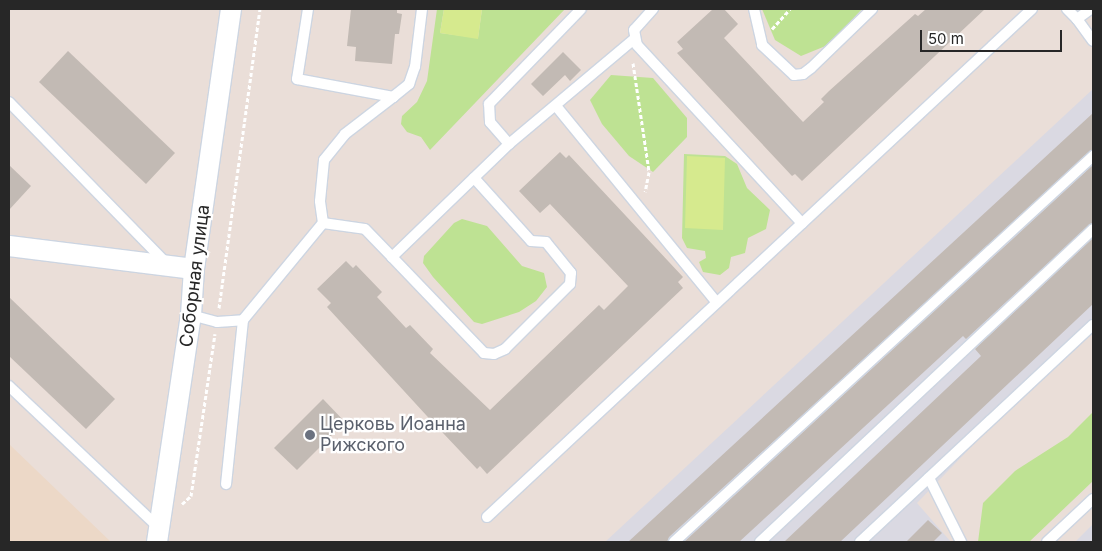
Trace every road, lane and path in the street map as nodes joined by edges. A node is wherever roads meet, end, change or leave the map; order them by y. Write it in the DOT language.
graph roads {
  1 [pos="231,9"];
  2 [pos="260,9"];
  3 [pos="308,9"];
  4 [pos="422,9"];
  5 [pos="581,9"];
  6 [pos="653,9"];
  7 [pos="754,9"];
  8 [pos="790,9"];
  9 [pos="872,9"];
  10 [pos="1032,9"];
  11 [pos="1067,9"];
  12 [pos="1091,9"];
  13 [pos="1077,19"];
  14 [pos="760,34"];
  15 [pos="634,39"];
  16 [pos="1093,41"];
  17 [pos="642,51"];
  18 [pos="393,97"];
  19 [pos="9,102"];
  20 [pos="556,106"];
  21 [pos="509,144"];
  22 [pos="1093,156"];
  23 [pos="474,178"];
  24 [pos="641,210"];
  25 [pos="323,223"];
  26 [pos="802,224"];
  27 [pos="1093,229"];
  28 [pos="11,249"];
  29 [pos="392,257"];
  30 [pos="168,265"];
  31 [pos="194,269"];
  32 [pos="717,303"];
  33 [pos="191,315"];
  34 [pos="243,320"];
  35 [pos="217,322"];
  36 [pos="1093,325"];
  37 [pos="9,386"];
  38 [pos="929,478"];
  39 [pos="226,484"];
  40 [pos="1093,498"];
  41 [pos="487,517"];
  42 [pos="159,530"];
  43 [pos="674,542"];
  44 [pos="760,542"];
  45 [pos="860,542"];
  46 [pos="961,542"];
  47 [pos="1047,542"];
  1 -- 31 [label="street, Соборная улица"];
  2 -- 35 [label="path"];
  3 -- 18 [label="lane"];
  4 -- 18 [label="lane"];
  5 -- 21 [label="lane"];
  6 -- 15 [label="lane"];
  7 -- 14 [label="lane"];
  8 -- 14 [label="path"];
  9 -- 14 [label="lane"];
  10 -- 26 [label="lane"];
  11 -- 13 [label="lane"];
  12 -- 13 [label="lane"];
  13 -- 16 [label="lane"];
  15 -- 17 [label="lane"];
  15 -- 20 [label="lane"];
  17 -- 24 [label="path"];
  17 -- 26 [label="lane"];
  18 -- 25 [label="lane"];
  19 -- 30 [label="lane"];
  20 -- 21 [label="lane"];
  20 -- 24 [label="lane"];
  21 -- 23 [label="lane"];
  22 -- 43 [label="lane"];
  23 -- 29 [label="lane"];
  23 -- 29 [label="lane"];
  24 -- 32 [label="lane"];
  25 -- 29 [label="lane"];
  25 -- 34 [label="lane"];
  26 -- 32 [label="lane"];
  27 -- 44 [label="lane"];
  28 -- 30 [label="street"];
  30 -- 31 [label="street"];
  31 -- 33 [label="street, Соборная улица"];
  32 -- 41 [label="lane"];
  33 -- 35 [label="lane"];
  33 -- 42 [label="street, Соборная улица"];
  34 -- 35 [label="lane"];
  34 -- 39 [label="lane"];
  35 -- 42 [label="path"];
  36 -- 38 [label="lane"];
  37 -- 42 [label="lane"];
  38 -- 45 [label="lane"];
  38 -- 46 [label="lane"];
  40 -- 47 [label="lane"];
}
